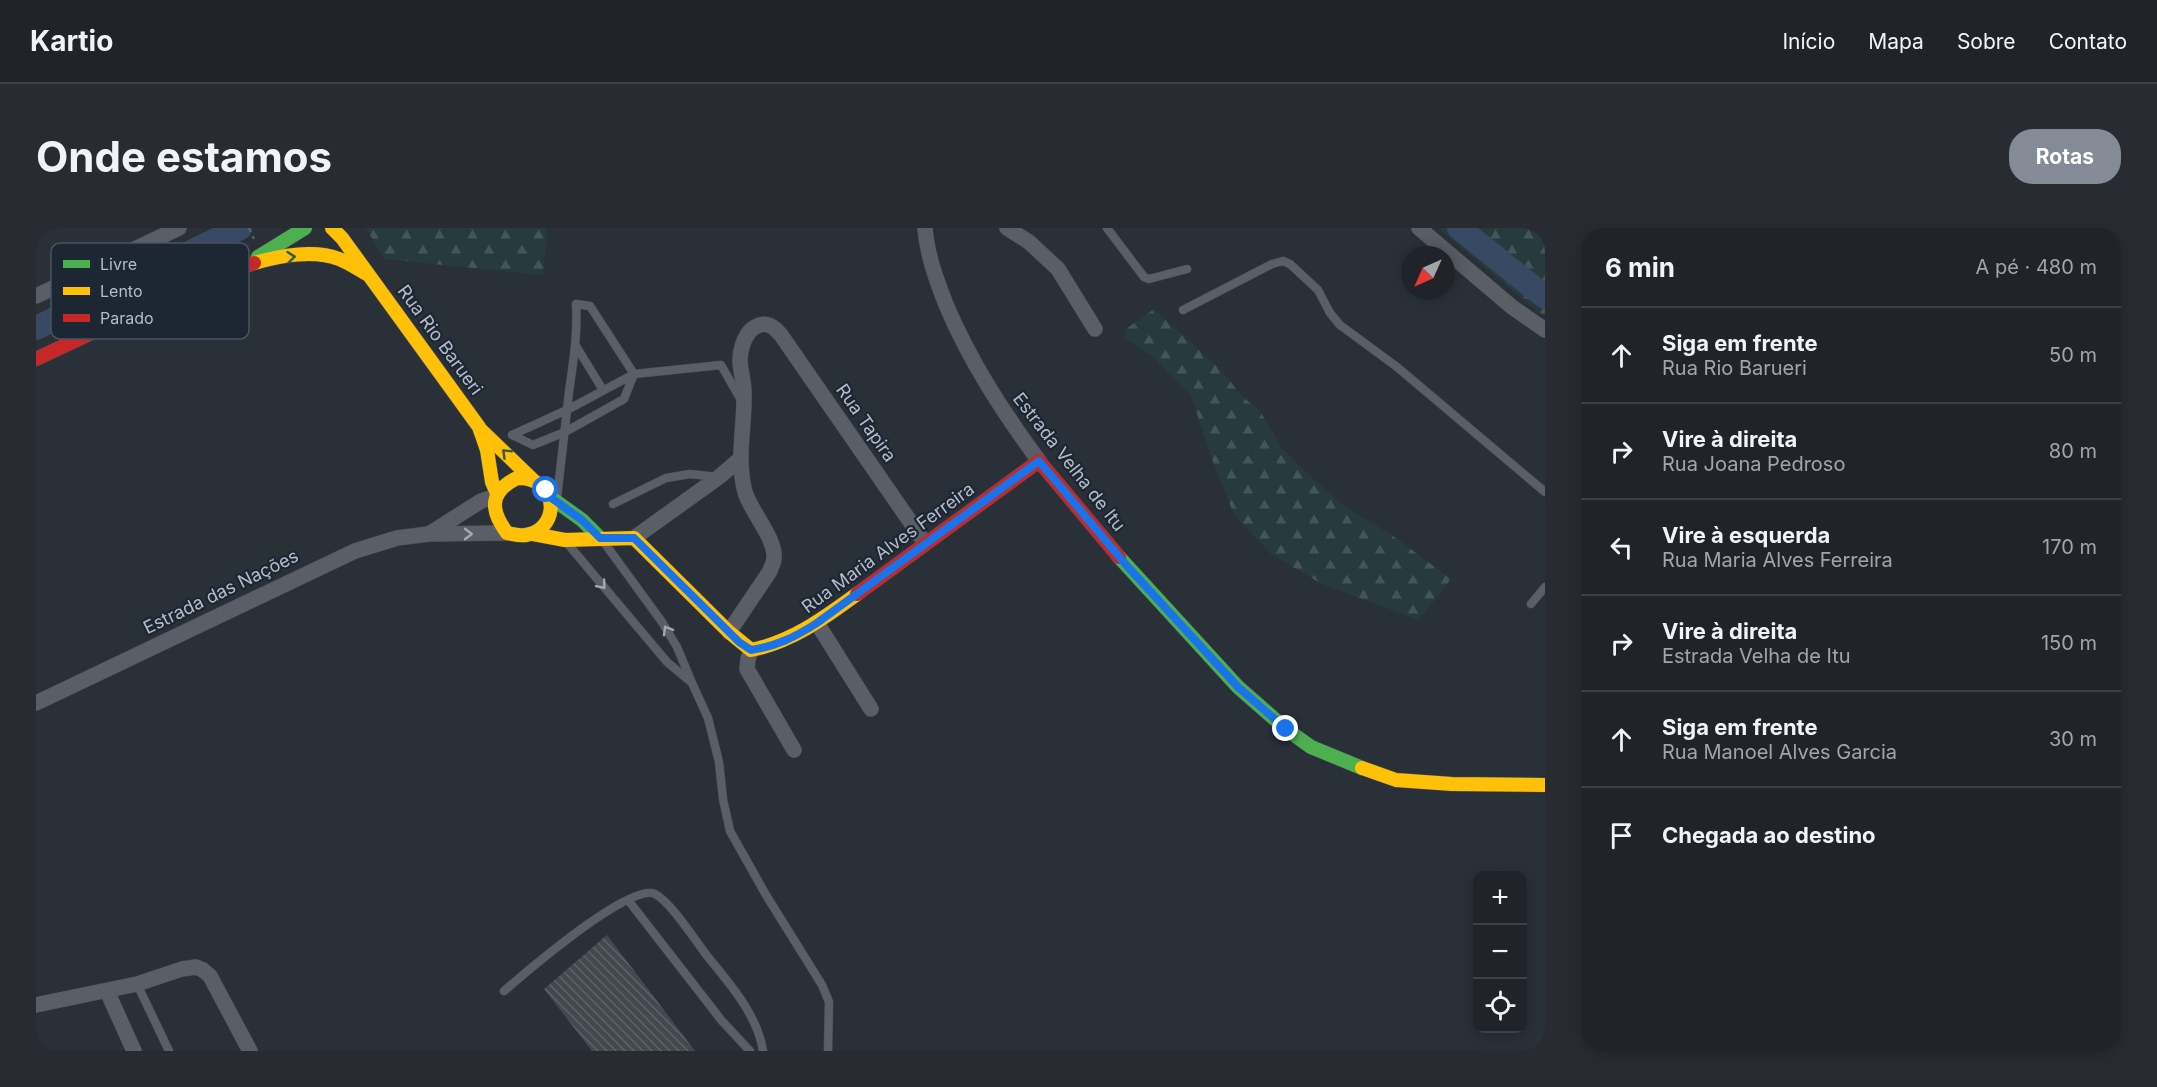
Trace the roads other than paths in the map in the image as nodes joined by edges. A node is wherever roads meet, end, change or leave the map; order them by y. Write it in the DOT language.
graph roads {
  1 [pos="178,228"];
  2 [pos="305,228"];
  3 [pos="332,228"];
  4 [pos="925,228"];
  5 [pos="1007,228"];
  6 [pos="1107,228"];
  7 [pos="1419,228"];
  8 [pos="147,243"];
  9 [pos="249,261"];
  10 [pos="249,266"];
  11 [pos="1187,269"];
  12 [pos="369,275"];
  13 [pos="51,289"];
  14 [pos="36,296"];
  15 [pos="1183,310"];
  16 [pos="1095,328"];
  17 [pos="1545,330"];
  18 [pos="79,339"];
  19 [pos="575,345"];
  20 [pos="36,359"];
  21 [pos="634,374"];
  22 [pos="603,390"];
  23 [pos="744,404"];
  24 [pos="567,410"];
  25 [pos="479,427"];
  26 [pos="565,432"];
  27 [pos="740,459"];
  28 [pos="1039,461"];
  29 [pos="718,477"];
  30 [pos="533,480"];
  31 [pos="1545,492"];
  32 [pos="496,494"];
  33 [pos="554,500"];
  34 [pos="613,504"];
  35 [pos="507,533"];
  36 [pos="429,534"];
  37 [pos="533,534"];
  38 [pos="600,538"];
  39 [pos="634,538"];
  40 [pos="565,540"];
  41 [pos="925,543"];
  42 [pos="1545,587"];
  43 [pos="1531,604"];
  44 [pos="817,623"];
  45 [pos="729,632"];
  46 [pos="751,650"];
  47 [pos="692,682"];
  48 [pos="36,703"];
  49 [pos="871,709"];
  50 [pos="794,750"];
  51 [pos="1545,785"];
  52 [pos="628,900"];
  53 [pos="137,984"];
  54 [pos="107,991"];
  55 [pos="504,992"];
  56 [pos="36,1005"];
  57 [pos="134,1051"];
  58 [pos="170,1051"];
  59 [pos="250,1051"];
  60 [pos="750,1051"];
  61 [pos="763,1051"];
  62 [pos="828,1051"];
  1 -- 8 [label="street"];
  2 -- 9 [label="street"];
  3 -- 12 [label="street, Rua Rio Barueri"];
  4 -- 28 [label="street, Estrada Velha de Itu"];
  5 -- 16 [label="street"];
  6 -- 11 [label="lane"];
  7 -- 17 [label="street"];
  10 -- 12 [label="street, one-way"];
  12 -- 25 [label="street, Rua Rio Barueri"];
  13 -- 14 [label="street"];
  15 -- 31 [label="lane"];
  18 -- 20 [label="street"];
  19 -- 21 [label="lane"];
  19 -- 22 [label="lane"];
  19 -- 24 [label="lane"];
  21 -- 22 [label="lane"];
  21 -- 23 [label="lane"];
  21 -- 26 [label="lane"];
  22 -- 24 [label="lane"];
  23 -- 27 [label="street"];
  23 -- 41 [label="street, Rua Tapira"];
  24 -- 26 [label="lane"];
  24 -- 26 [label="lane"];
  30 -- 25 [label="street, Rua Rio Barueri, one-way"];
  25 -- 32 [label="street, Rua Rio Barueri"];
  26 -- 33 [label="lane"];
  27 -- 29 [label="street"];
  27 -- 45 [label="street"];
  28 -- 41 [label="street, Rua Maria Alves Ferreira"];
  28 -- 51 [label="street, Estrada Velha de Itu"];
  29 -- 34 [label="lane"];
  29 -- 39 [label="street"];
  30 -- 32 [label="street"];
  30 -- 33 [label="street"];
  32 -- 35 [label="street"];
  32 -- 36 [label="street, Estrada das Nações"];
  33 -- 37 [label="street"];
  33 -- 38 [label="street"];
  36 -- 35 [label="street, Estrada das Nações, one-way"];
  35 -- 37 [label="street"];
  36 -- 48 [label="street, Estrada das Nações"];
  37 -- 40 [label="street"];
  38 -- 39 [label="street"];
  38 -- 40 [label="street"];
  47 -- 38 [label="lane, one-way"];
  39 -- 45 [label="street"];
  40 -- 47 [label="lane, one-way"];
  41 -- 44 [label="street, Rua Maria Alves Ferreira"];
  42 -- 43 [label="lane"];
  44 -- 46 [label="street, Rua Maria Alves Ferreira"];
  44 -- 49 [label="street"];
  45 -- 46 [label="street"];
  46 -- 50 [label="street"];
  47 -- 62 [label="lane"];
  52 -- 55 [label="lane"];
  52 -- 60 [label="lane"];
  52 -- 61 [label="lane"];
  53 -- 54 [label="street"];
  53 -- 58 [label="lane"];
  53 -- 59 [label="street"];
  54 -- 56 [label="street"];
  54 -- 57 [label="street"];
}
